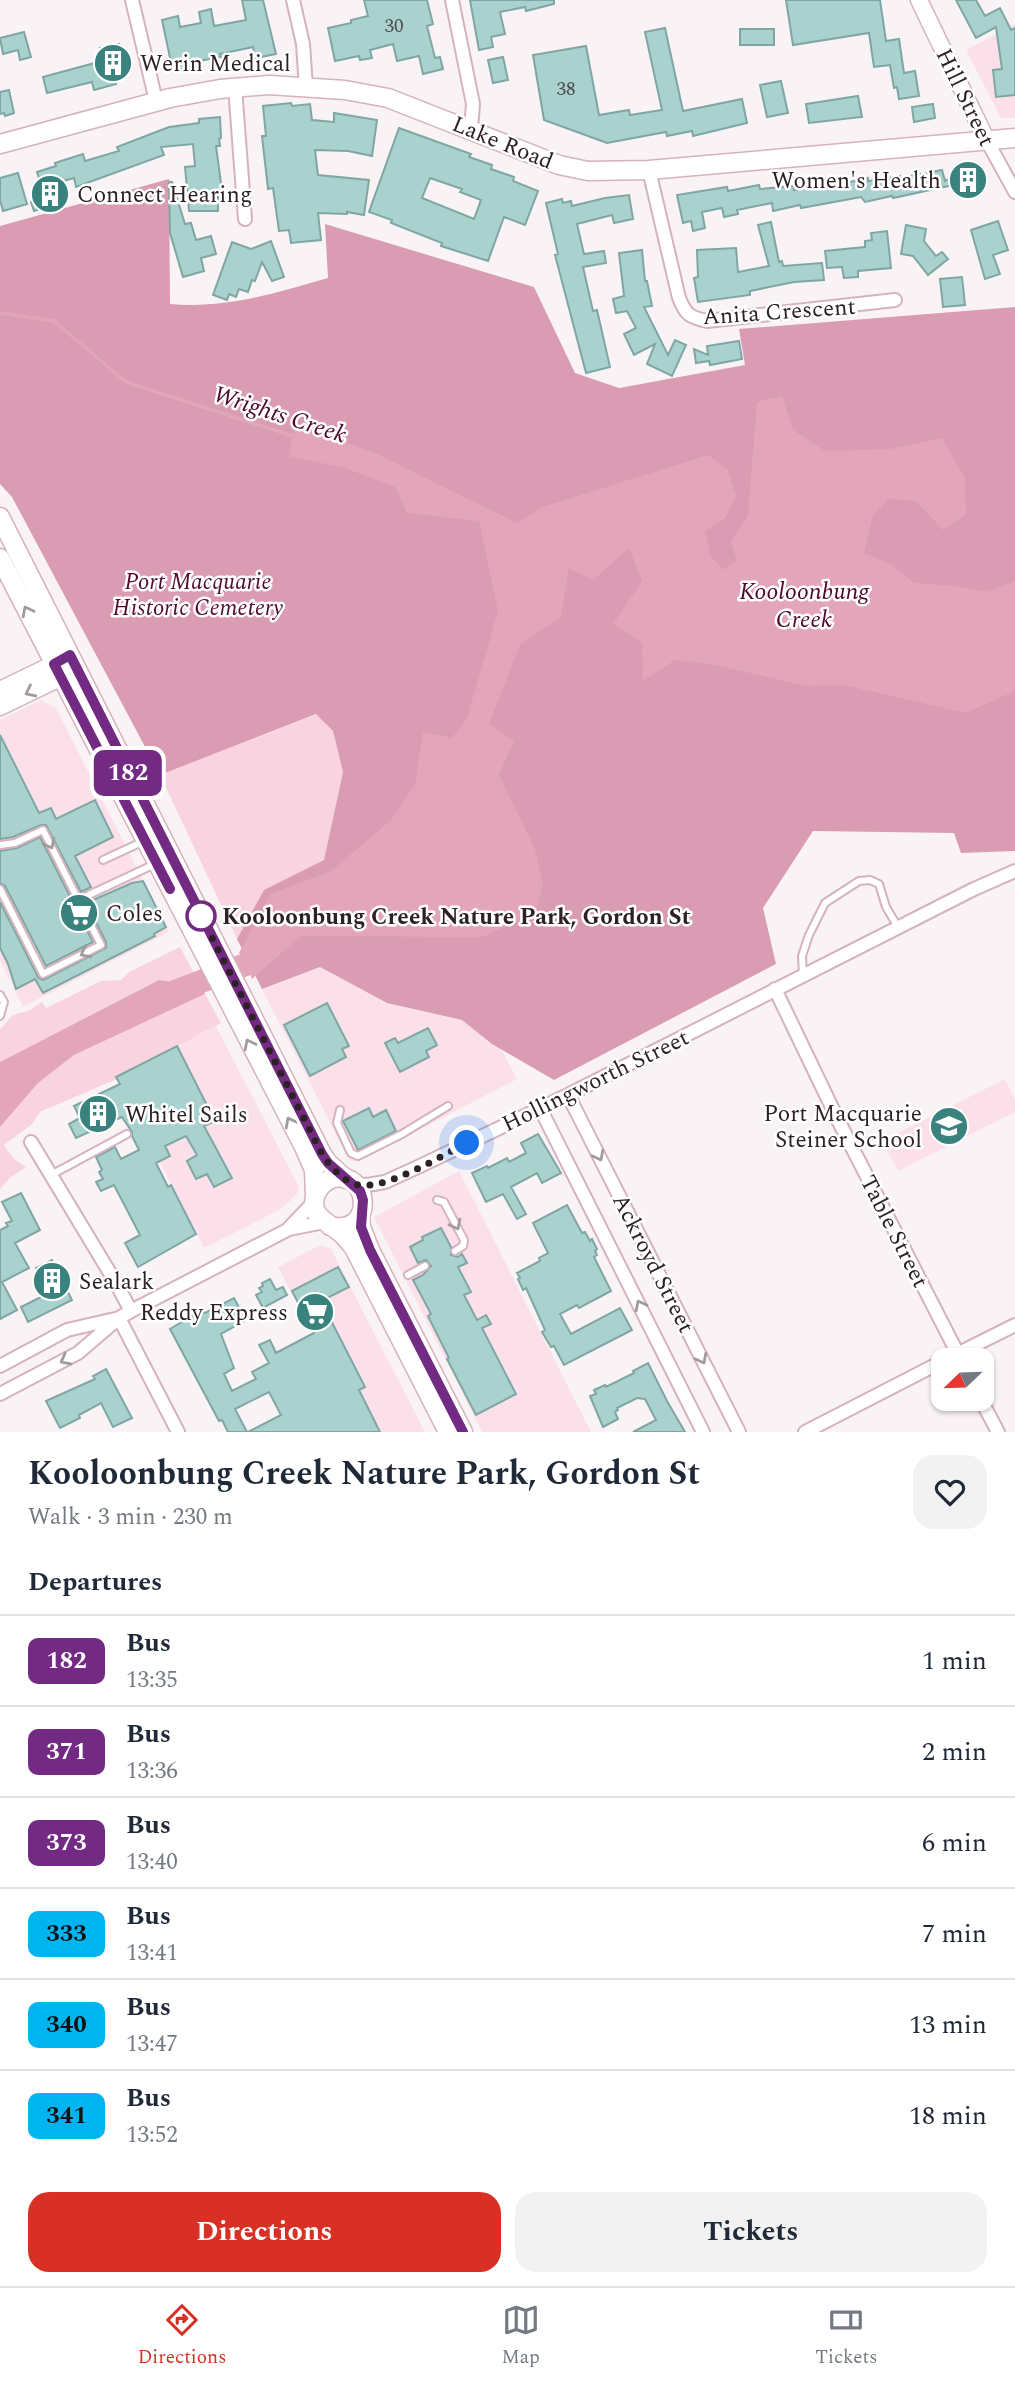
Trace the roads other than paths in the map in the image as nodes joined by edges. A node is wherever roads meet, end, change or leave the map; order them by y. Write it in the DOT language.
graph roads {
  1 [pos="132,0"];
  2 [pos="293,0"];
  3 [pos="452,0"];
  4 [pos="919,0"];
  5 [pos="235,87"];
  6 [pos="306,87"];
  7 [pos="156,102"];
  8 [pos="471,129"];
  9 [pos="1015,138"];
  10 [pos="986,139"];
  11 [pos="0,144"];
  12 [pos="649,170"];
  13 [pos="1015,192"];
  14 [pos="245,219"];
  15 [pos="895,300"];
  16 [pos="0,517"];
  17 [pos="0,558"];
  18 [pos="66,667"];
  19 [pos="0,690"];
  20 [pos="0,707"];
  21 [pos="146,840"];
  22 [pos="0,845"];
  23 [pos="103,860"];
  24 [pos="157,863"];
  25 [pos="1015,871"];
  26 [pos="0,889"];
  27 [pos="78,900"];
  28 [pos="898,927"];
  29 [pos="213,957"];
  30 [pos="803,975"];
  31 [pos="229,988"];
  32 [pos="775,989"];
  33 [pos="0,995"];
  34 [pos="0,1016"];
  35 [pos="568,1095"];
  36 [pos="448,1106"];
  37 [pos="540,1108"];
  38 [pos="340,1110"];
  39 [pos="127,1135"];
  40 [pos="31,1142"];
  41 [pos="51,1175"];
  42 [pos="350,1181"];
  43 [pos="385,1182"];
  44 [pos="314,1200"];
  45 [pos="437,1200"];
  46 [pos="362,1210"];
  47 [pos="327,1224"];
  48 [pos="289,1229"];
  49 [pos="455,1251"];
  50 [pos="425,1266"];
  51 [pos="408,1275"];
  52 [pos="131,1311"];
  53 [pos="119,1318"];
  54 [pos="1015,1325"];
  55 [pos="947,1348"];
  56 [pos="972,1348"];
  57 [pos="0,1366"];
  58 [pos="931,1369"];
  59 [pos="0,1394"];
  60 [pos="988,1411"];
  61 [pos="178,1432"];
  62 [pos="448,1432"];
  63 [pos="463,1432"];
  64 [pos="703,1432"];
  65 [pos="739,1432"];
  66 [pos="805,1432"];
  67 [pos="998,1432"];
  1 -- 7 [label="street"];
  2 -- 6 [label="street"];
  3 -- 8 [label="street"];
  4 -- 10 [label="street, Hill Street"];
  5 -- 6 [label="main road, Lake Road"];
  5 -- 7 [label="main road, Lake Road"];
  5 -- 14 [label="street"];
  6 -- 8 [label="main road, Lake Road"];
  7 -- 11 [label="main road, Lake Road"];
  8 -- 12 [label="main road, Lake Road"];
  9 -- 10 [label="main road, Lake Road"];
  10 -- 12 [label="main road, Lake Road"];
  10 -- 13 [label="street, Hill Street"];
  12 -- 15 [label="street, Anita Crescent"];
  16 -- 18 [label="main road"];
  18 -- 17 [label="main road, one-way"];
  18 -- 19 [label="street"];
  18 -- 20 [label="street, one-way"];
  18 -- 21 [label="main road"];
  18 -- 29 [label="main road"];
  21 -- 23 [label="lane"];
  21 -- 24 [label="main road"];
  22 -- 27 [label="lane, one-way"];
  24 -- 27 [label="lane"];
  24 -- 29 [label="main road"];
  25 -- 28 [label="street, Hollingworth Street"];
  27 -- 26 [label="lane, one-way"];
  28 -- 30 [label="street, Hollingworth Street"];
  28 -- 30 [label="lane"];
  29 -- 31 [label="main road"];
  30 -- 32 [label="street, Hollingworth Street"];
  31 -- 42 [label="main road"];
  44 -- 31 [label="main road, one-way"];
  32 -- 35 [label="street, Hollingworth Street"];
  32 -- 55 [label="street, Table Street"];
  33 -- 34 [label="lane"];
  35 -- 37 [label="street, Hollingworth Street"];
  35 -- 65 [label="street, Ackroyd Street, one-way"];
  36 -- 38 [label="lane"];
  37 -- 43 [label="street, Hollingworth Street"];
  64 -- 37 [label="street, Ackroyd Street, one-way"];
  39 -- 41 [label="lane"];
  40 -- 41 [label="street"];
  41 -- 52 [label="street"];
  42 -- 43 [label="street, Hollingworth Street"];
  42 -- 44 [label="main road"];
  42 -- 46 [label="main road"];
  43 -- 46 [label="street, Hollingworth Street"];
  44 -- 47 [label="main road"];
  44 -- 48 [label="street"];
  45 -- 49 [label="lane, one-way"];
  46 -- 47 [label="main road"];
  46 -- 63 [label="main road"];
  47 -- 48 [label="street"];
  47 -- 62 [label="main road"];
  48 -- 52 [label="street"];
  50 -- 51 [label="lane"];
  52 -- 53 [label="street"];
  53 -- 57 [label="street"];
  53 -- 59 [label="street, one-way"];
  53 -- 61 [label="street"];
  54 -- 56 [label="street"];
  58 -- 66 [label="street"];
  60 -- 67 [label="street"];
}
